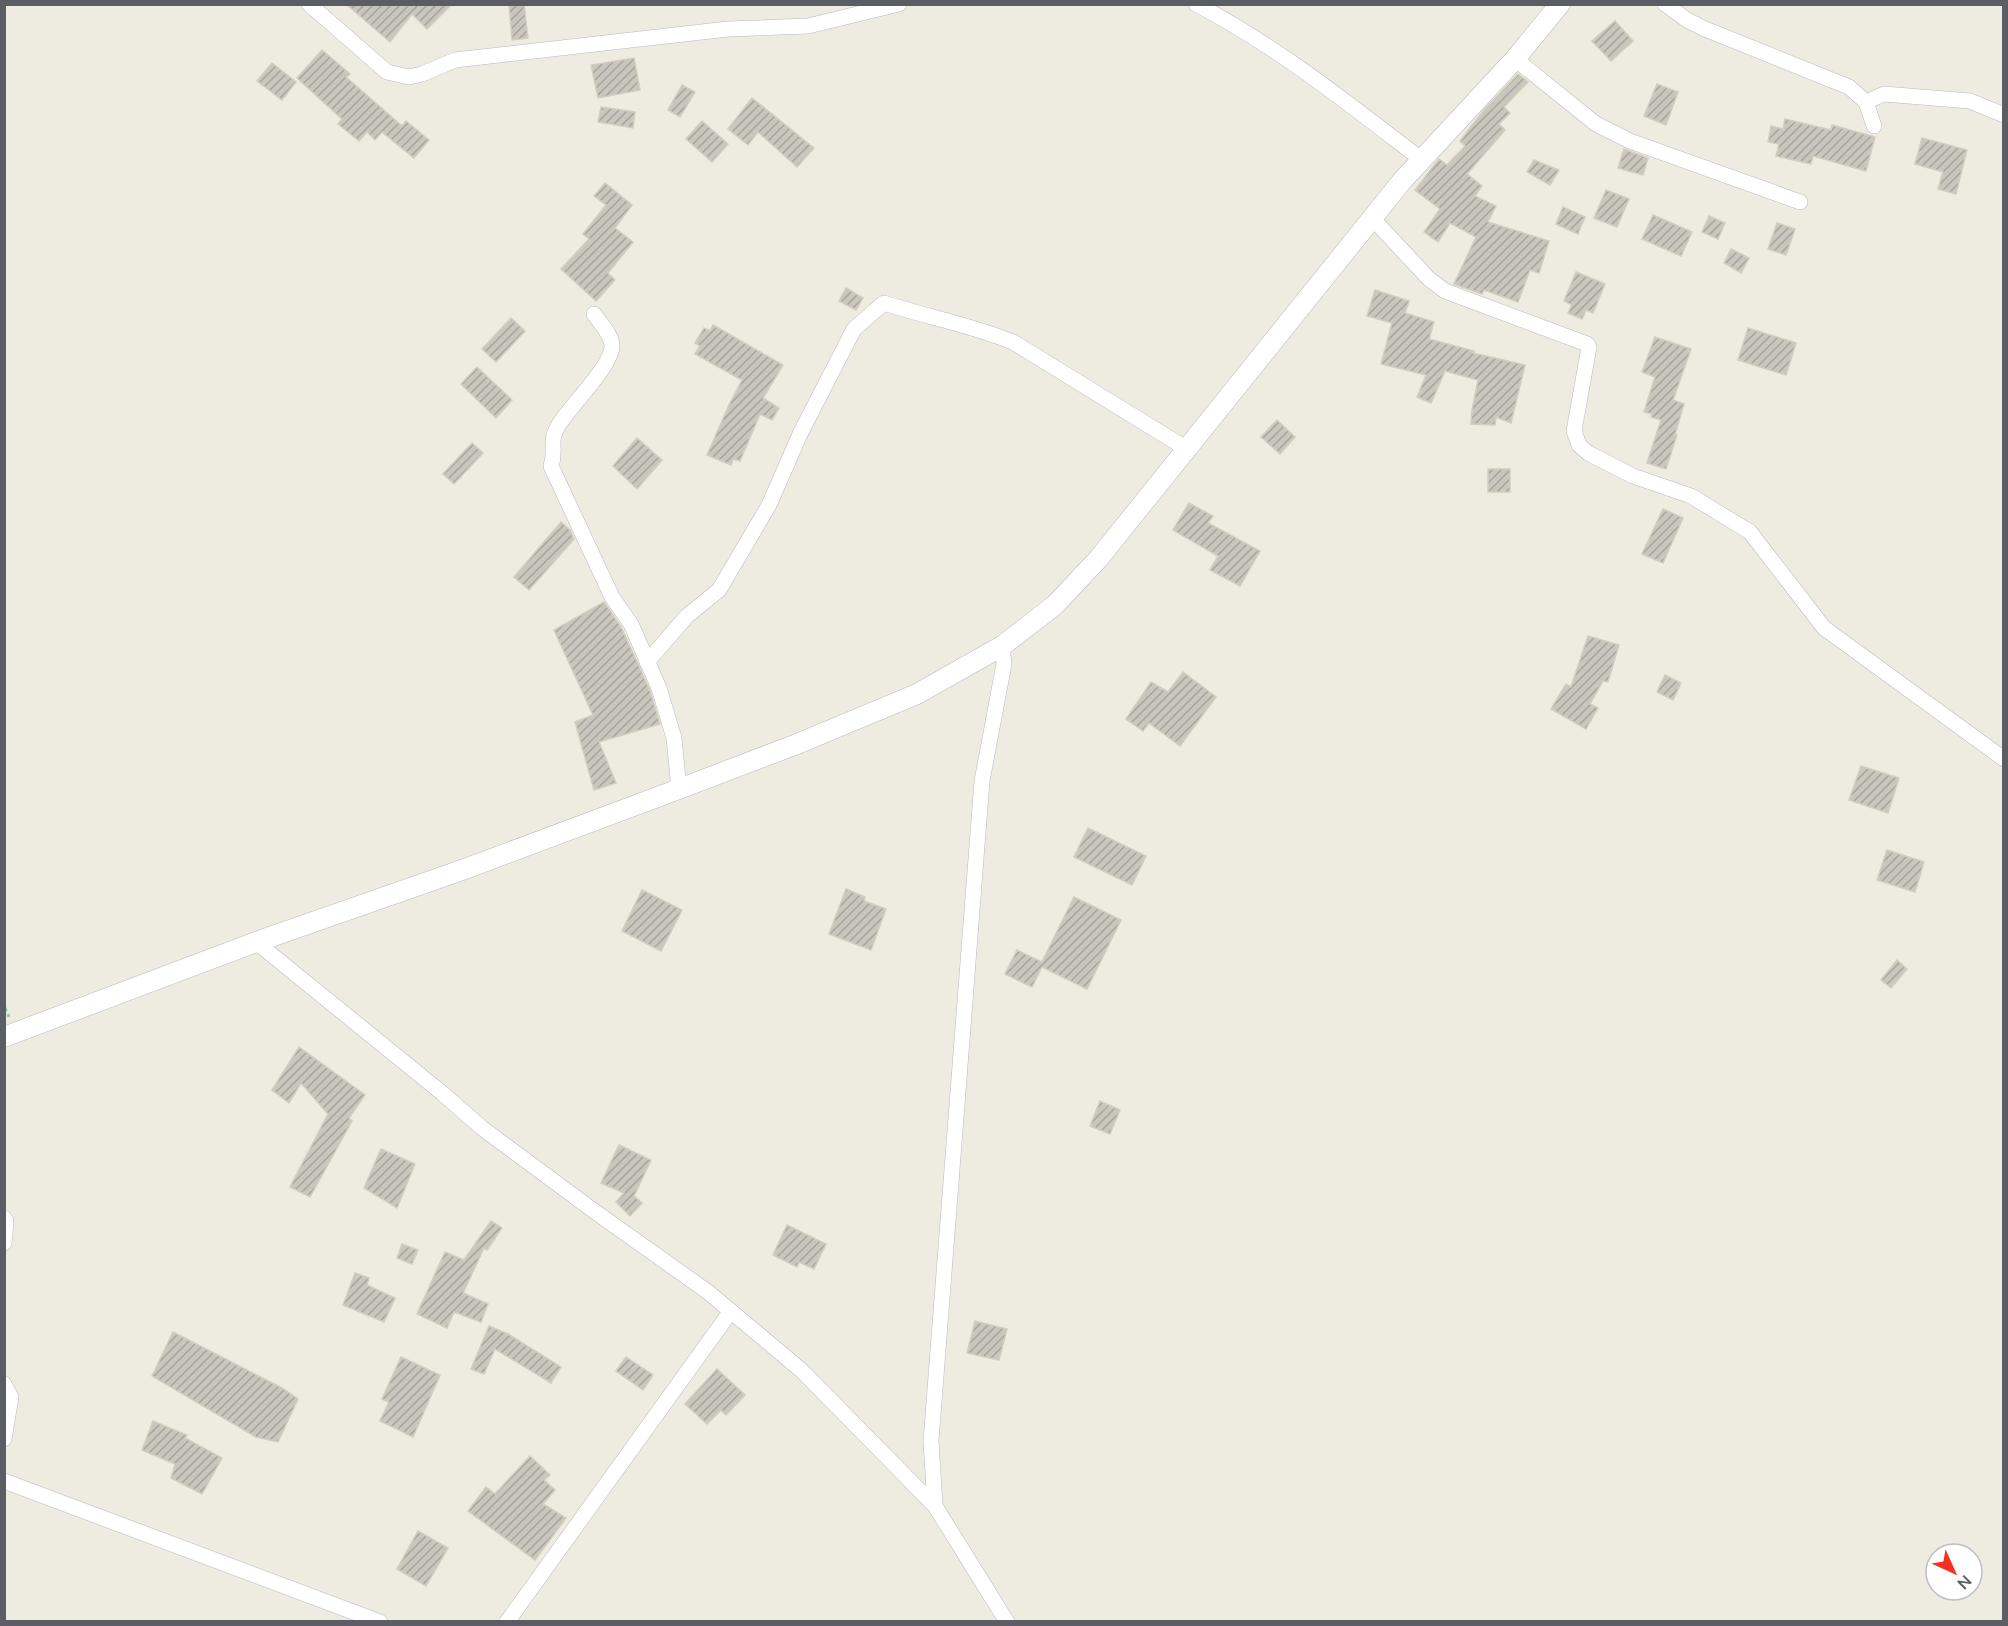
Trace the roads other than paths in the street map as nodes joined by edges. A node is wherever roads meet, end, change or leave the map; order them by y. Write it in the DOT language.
graph roads {
  1 [pos="309,4"];
  2 [pos="899,4"];
  3 [pos="1197,4"];
  4 [pos="1560,4"];
  5 [pos="1665,4"];
  6 [pos="1515,59"];
  7 [pos="1866,102"];
  8 [pos="2004,115"];
  9 [pos="1874,126"];
  10 [pos="1422,160"];
  11 [pos="1800,202"];
  12 [pos="1373,219"];
  13 [pos="594,314"];
  14 [pos="1187,449"];
  15 [pos="1002,646"];
  16 [pos="647,662"];
  17 [pos="2004,759"];
  18 [pos="679,789"];
  19 [pos="256,942"];
  20 [pos="4,1037"];
  21 [pos="4,1218"];
  22 [pos="4,1243"];
  23 [pos="731,1311"];
  24 [pos="4,1384"];
  25 [pos="4,1439"];
  26 [pos="4,1480"];
  27 [pos="935,1506"];
  28 [pos="380,1622"];
  29 [pos="507,1622"];
  30 [pos="1007,1622"];
  1 -- 2 [label="street"];
  3 -- 10 [label="street"];
  4 -- 6 [label="street"];
  5 -- 7 [label="street"];
  6 -- 10 [label="street"];
  6 -- 11 [label="street"];
  7 -- 8 [label="street"];
  7 -- 9 [label="street"];
  10 -- 12 [label="street"];
  12 -- 14 [label="street"];
  12 -- 17 [label="street"];
  13 -- 16 [label="street"];
  14 -- 15 [label="street"];
  14 -- 16 [label="street"];
  15 -- 18 [label="street"];
  15 -- 27 [label="street"];
  16 -- 18 [label="street"];
  18 -- 19 [label="street"];
  19 -- 20 [label="street"];
  19 -- 23 [label="street"];
  21 -- 22 [label="street"];
  23 -- 27 [label="street"];
  23 -- 29 [label="street"];
  24 -- 25 [label="street"];
  26 -- 28 [label="street"];
  27 -- 30 [label="street"];
}
